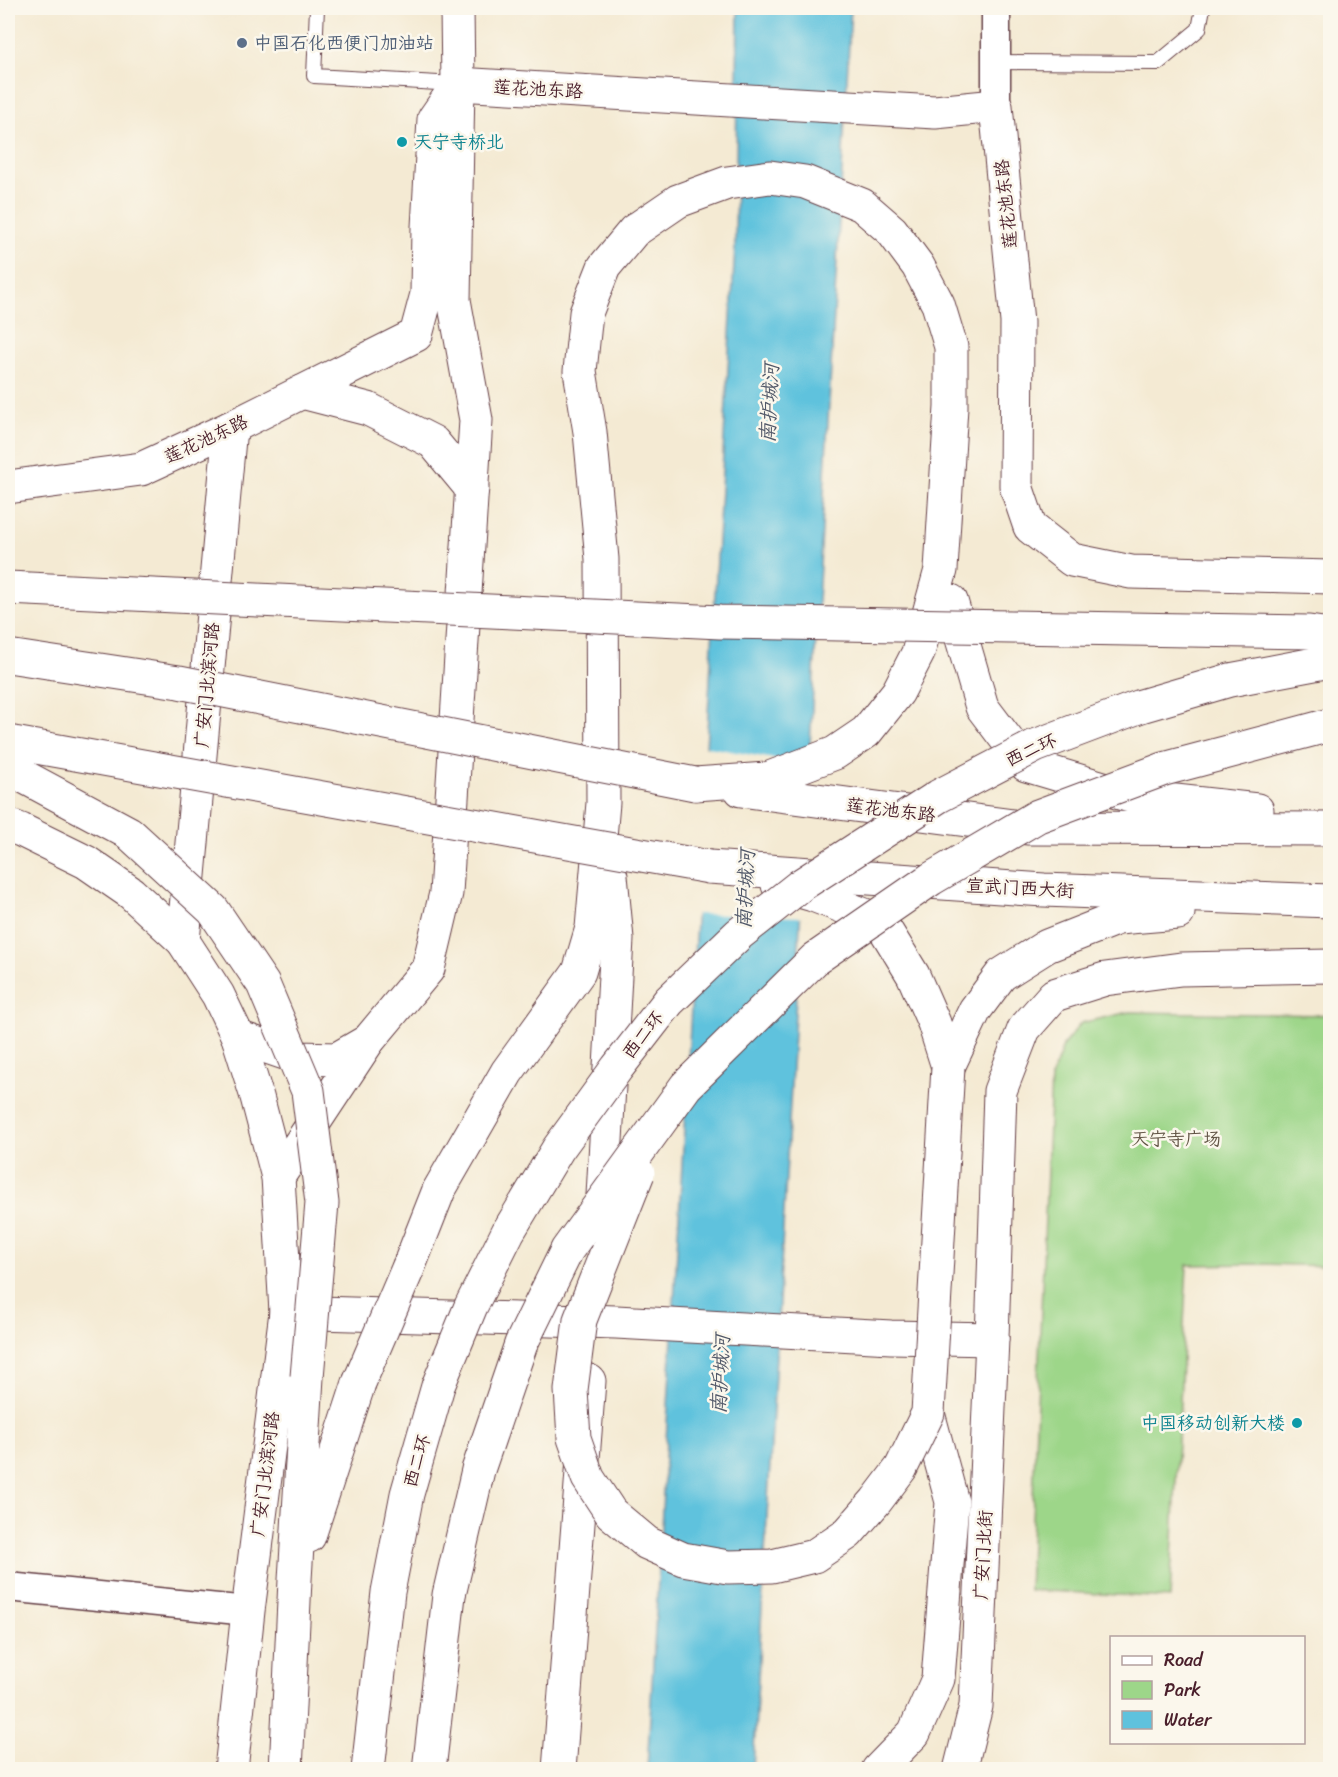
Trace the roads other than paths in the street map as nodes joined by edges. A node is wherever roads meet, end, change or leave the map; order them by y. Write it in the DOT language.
graph roads {
  1 [pos="317,8"];
  2 [pos="456,8"];
  3 [pos="996,8"];
  4 [pos="1203,8"];
  5 [pos="995,62"];
  6 [pos="458,84"];
  7 [pos="996,106"];
  8 [pos="302,392"];
  9 [pos="230,428"];
  10 [pos="8,487"];
  11 [pos="472,489"];
  12 [pos="941,570"];
  13 [pos="1330,577"];
  14 [pos="8,588"];
  15 [pos="1330,635"];
  16 [pos="8,656"];
  17 [pos="1330,661"];
  18 [pos="1330,725"];
  19 [pos="8,742"];
  20 [pos="8,768"];
  21 [pos="695,784"];
  22 [pos="603,803"];
  23 [pos="1330,815"];
  24 [pos="8,825"];
  25 [pos="1330,830"];
  26 [pos="709,867"];
  27 [pos="1322,901"];
  28 [pos="183,941"];
  29 [pos="1330,966"];
  30 [pos="238,1037"];
  31 [pos="368,1041"];
  32 [pos="948,1068"];
  33 [pos="656,1129"];
  34 [pos="278,1177"];
  35 [pos="607,1311"];
  36 [pos="286,1312"];
  37 [pos="992,1338"];
  38 [pos="928,1413"];
  39 [pos="295,1580"];
  40 [pos="8,1587"];
  41 [pos="248,1611"];
  42 [pos="231,1770"];
  43 [pos="286,1770"];
  44 [pos="368,1770"];
  45 [pos="429,1770"];
  46 [pos="559,1770"];
  47 [pos="878,1770"];
  48 [pos="960,1770"];
  1 -- 6 [label="lane"];
  2 -- 6 [label="main road"];
  3 -- 5 [label="street"];
  4 -- 5 [label="lane"];
  5 -- 7 [label="street"];
  6 -- 7 [label="main road, 莲花池东路"];
  6 -- 8 [label="main road, 莲花池东路"];
  6 -- 11 [label="main road"];
  7 -- 13 [label="main road, 莲花池东路"];
  8 -- 9 [label="main road, 莲花池东路"];
  8 -- 11 [label="main road"];
  9 -- 10 [label="main road, 莲花池东路"];
  9 -- 28 [label="main road, 广安门北滨河路"];
  11 -- 31 [label="main road"];
  12 -- 21 [label="main road"];
  12 -- 22 [label="main road"];
  12 -- 23 [label="main road, bridge"];
  14 -- 15 [label="main road, bridge"];
  16 -- 21 [label="main road, 莲花池东路, bridge"];
  17 -- 44 [label="main road, 西二环, bridge"];
  18 -- 33 [label="main road, bridge"];
  19 -- 26 [label="main road, bridge"];
  20 -- 39 [label="main road, bridge"];
  21 -- 25 [label="main road, 莲花池东路, bridge"];
  22 -- 35 [label="main road"];
  22 -- 39 [label="main road, bridge"];
  24 -- 28 [label="main road, 广安门北滨河路"];
  26 -- 27 [label="main road, 宣武门西大街, bridge"];
  26 -- 32 [label="main road, bridge"];
  27 -- 32 [label="main road"];
  28 -- 30 [label="main road, 广安门北滨河路"];
  29 -- 37 [label="main road, 广安门北街"];
  30 -- 31 [label="main road"];
  30 -- 34 [label="main road, 广安门北滨河路"];
  31 -- 34 [label="main road"];
  32 -- 38 [label="main road, bridge"];
  33 -- 38 [label="main road, bridge"];
  33 -- 45 [label="main road, bridge"];
  34 -- 36 [label="main road, 广安门北滨河路"];
  35 -- 36 [label="main road"];
  35 -- 37 [label="main road"];
  35 -- 46 [label="main road"];
  36 -- 41 [label="main road, 广安门北滨河路"];
  37 -- 48 [label="main road, 广安门北街"];
  38 -- 47 [label="main road"];
  39 -- 43 [label="main road"];
  40 -- 41 [label="street"];
  41 -- 42 [label="main road, 广安门北滨河路"];
}
